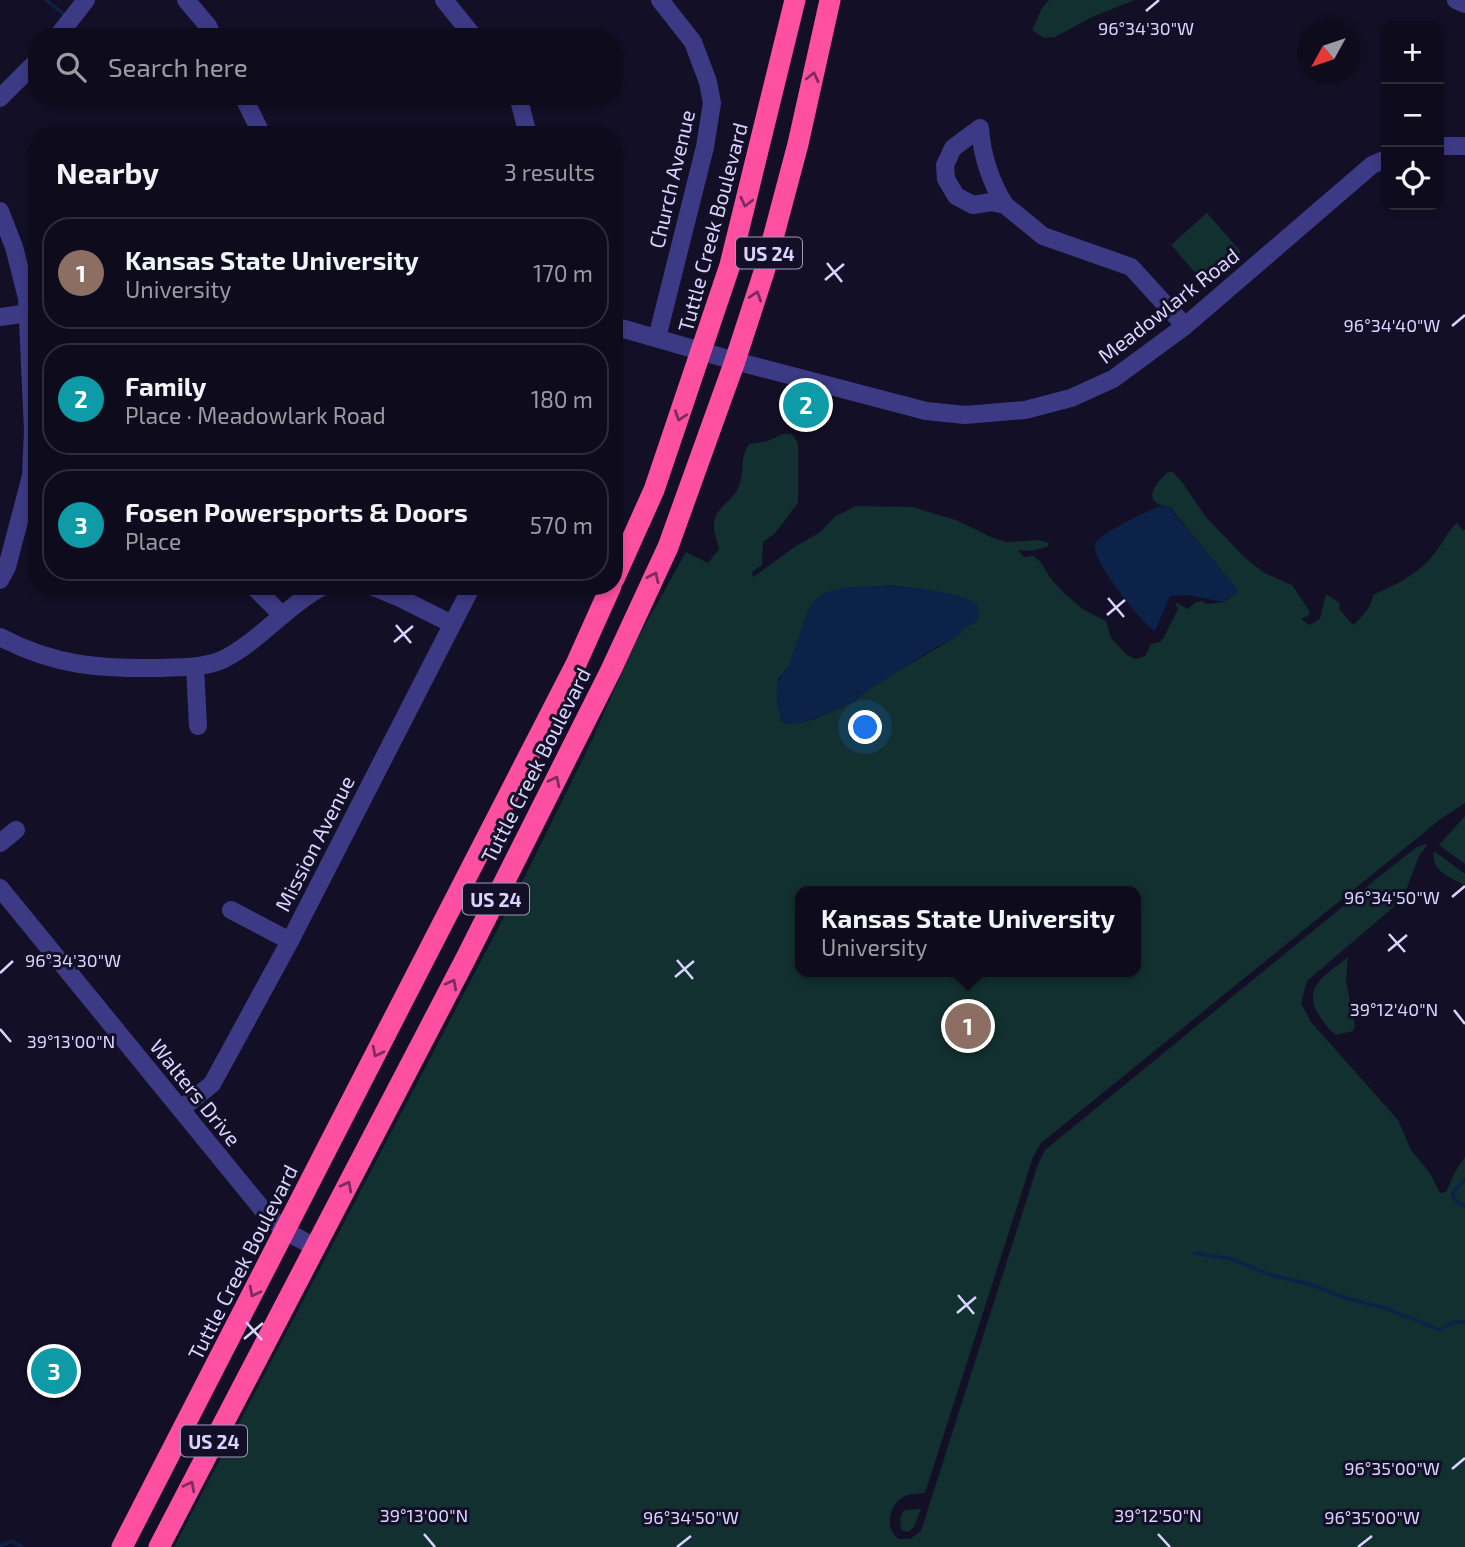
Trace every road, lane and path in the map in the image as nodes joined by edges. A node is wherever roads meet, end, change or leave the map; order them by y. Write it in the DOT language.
graph roads {
  1 [pos="86,0"];
  2 [pos="186,0"];
  3 [pos="444,0"];
  4 [pos="660,0"];
  5 [pos="795,0"];
  6 [pos="830,0"];
  7 [pos="1456,0"];
  8 [pos="1465,4"];
  9 [pos="64,28"];
  10 [pos="209,28"];
  11 [pos="467,28"];
  12 [pos="28,70"];
  13 [pos="0,98"];
  14 [pos="247,105"];
  15 [pos="521,105"];
  16 [pos="258,126"];
  17 [pos="527,126"];
  18 [pos="1444,146"];
  19 [pos="1465,146"];
  20 [pos="1381,161"];
  21 [pos="1005,205"];
  22 [pos="0,211"];
  23 [pos="28,313"];
  24 [pos="0,317"];
  25 [pos="1185,326"];
  26 [pos="623,329"];
  27 [pos="657,338"];
  28 [pos="702,352"];
  29 [pos="735,361"];
  30 [pos="28,487"];
  31 [pos="623,559"];
  32 [pos="0,580"];
  33 [pos="262,595"];
  34 [pos="307,595"];
  35 [pos="393,595"];
  36 [pos="467,595"];
  37 [pos="607,595"];
  38 [pos="282,615"];
  39 [pos="452,624"];
  40 [pos="0,637"];
  41 [pos="195,667"];
  42 [pos="198,726"];
  43 [pos="16,830"];
  44 [pos="0,844"];
  45 [pos="0,888"];
  46 [pos="231,910"];
  47 [pos="290,940"];
  48 [pos="181,1109"];
  49 [pos="285,1231"];
  50 [pos="315,1247"];
  51 [pos="122,1547"];
  52 [pos="159,1547"];
  1 -- 9 [label="street"];
  2 -- 10 [label="street"];
  3 -- 11 [label="street"];
  4 -- 27 [label="street, Church Avenue"];
  5 -- 28 [label="highway, Tuttle Creek Boulevard / US 24, one-way"];
  29 -- 6 [label="highway, Tuttle Creek Boulevard / US 24, one-way"];
  7 -- 8 [label="street"];
  12 -- 13 [label="street"];
  14 -- 16 [label="street"];
  15 -- 17 [label="street"];
  18 -- 19 [label="street"];
  20 -- 25 [label="street, Meadowlark Road"];
  21 -- 21 [label="street"];
  21 -- 25 [label="street"];
  22 -- 23 [label="street"];
  23 -- 24 [label="street"];
  25 -- 29 [label="street, Meadowlark Road"];
  26 -- 27 [label="street, Meadowlark Road"];
  27 -- 28 [label="street, Meadowlark Road"];
  28 -- 29 [label="street, Meadowlark Road"];
  28 -- 31 [label="highway, Tuttle Creek Boulevard / US 24, one-way"];
  50 -- 29 [label="highway, Tuttle Creek Boulevard / US 24, one-way"];
  30 -- 32 [label="street"];
  33 -- 38 [label="street"];
  34 -- 38 [label="street"];
  35 -- 39 [label="street"];
  36 -- 39 [label="street, Mission Avenue"];
  37 -- 49 [label="highway, Tuttle Creek Boulevard / US 24, one-way"];
  38 -- 41 [label="street"];
  39 -- 47 [label="street, Mission Avenue"];
  40 -- 41 [label="street"];
  41 -- 42 [label="street"];
  43 -- 44 [label="street"];
  45 -- 48 [label="street, Walters Drive"];
  46 -- 47 [label="street"];
  47 -- 48 [label="street, Mission Avenue"];
  48 -- 49 [label="street, Walters Drive"];
  49 -- 50 [label="street, Walters Drive"];
  49 -- 51 [label="highway, Tuttle Creek Boulevard / US 24, one-way"];
  52 -- 50 [label="highway, Tuttle Creek Boulevard / US 24, one-way"];
}
